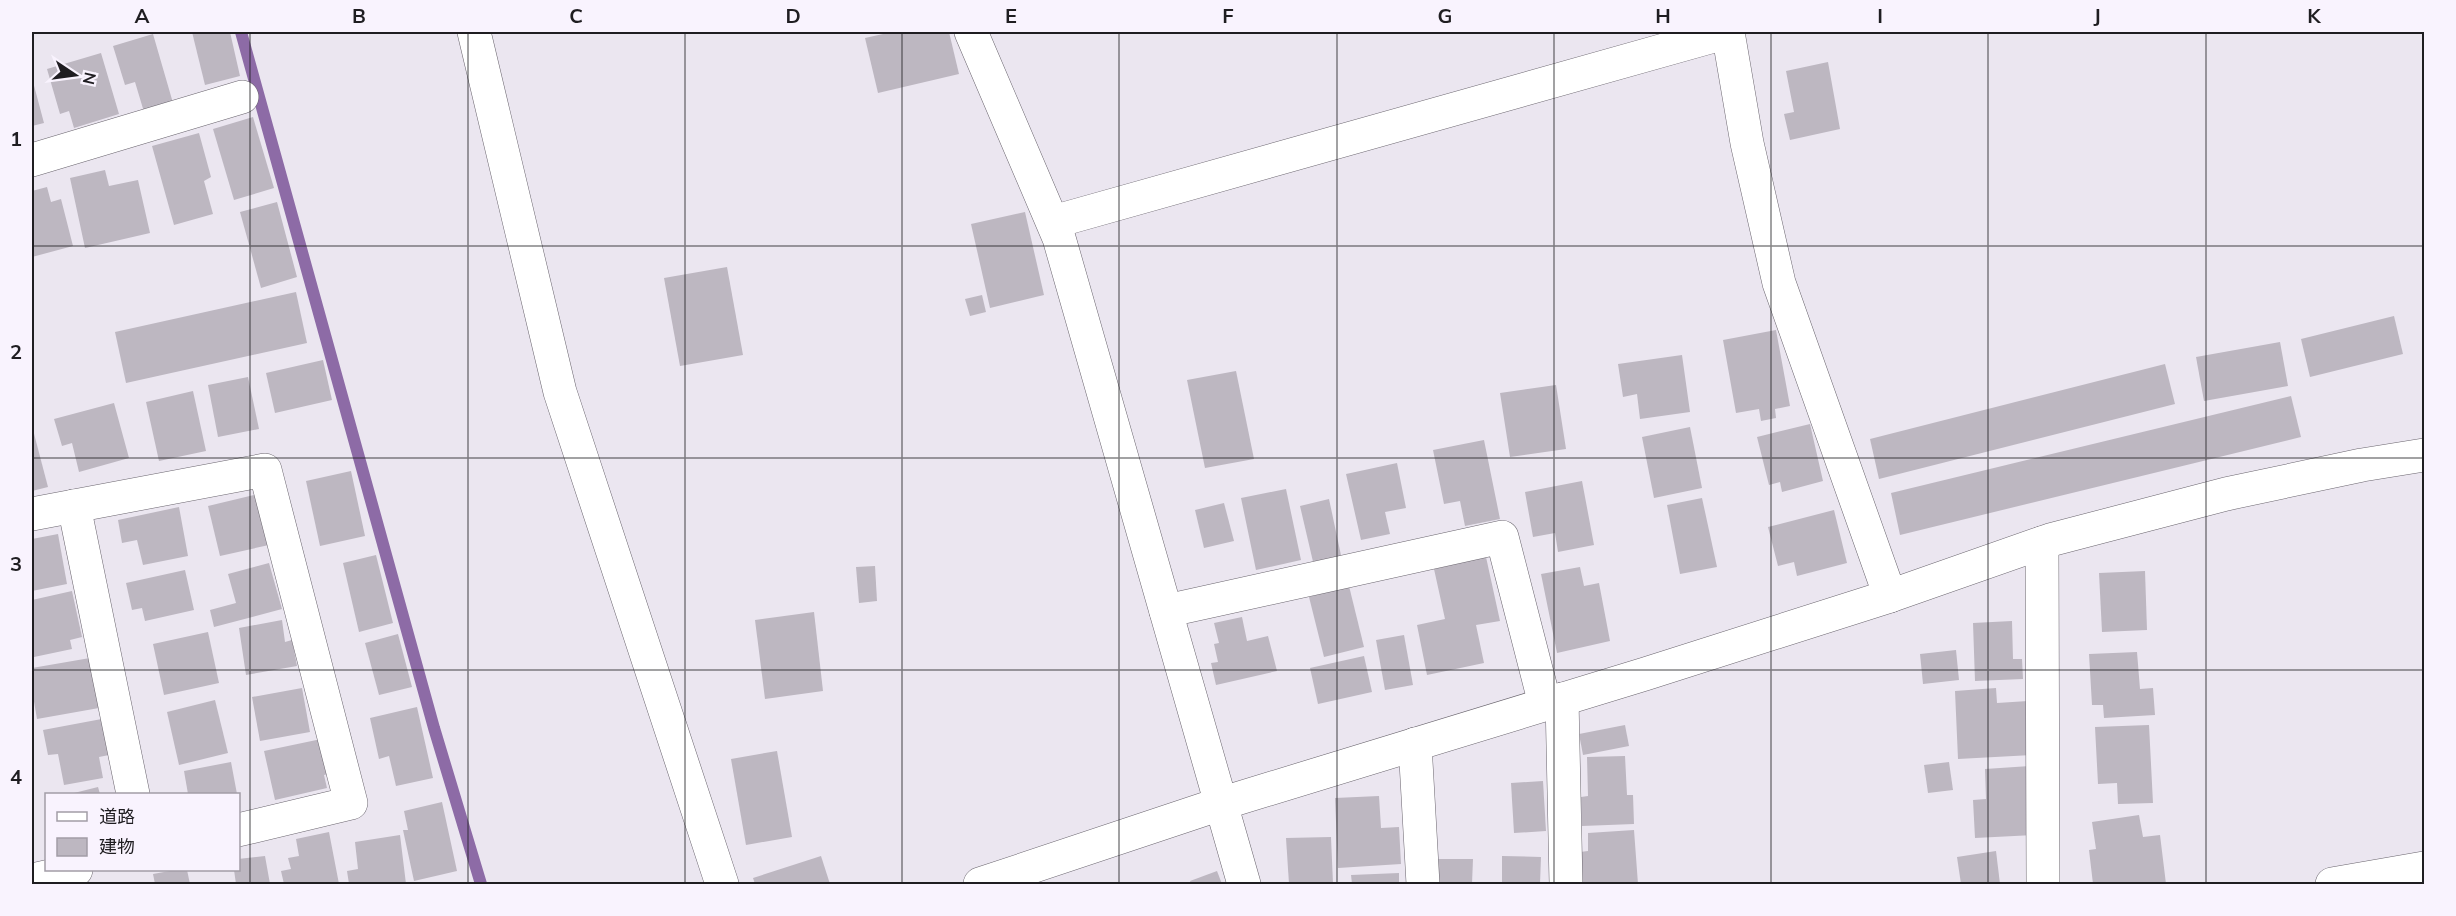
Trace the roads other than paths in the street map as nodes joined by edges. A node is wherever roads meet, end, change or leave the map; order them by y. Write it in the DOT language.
graph roads {
  1 [pos="474,32"];
  2 [pos="971,32"];
  3 [pos="1728,32"];
  4 [pos="242,97"];
  5 [pos="32,160"];
  6 [pos="1053,222"];
  7 [pos="2424,456"];
  8 [pos="74,506"];
  9 [pos="32,514"];
  10 [pos="2042,543"];
  11 [pos="1890,596"];
  12 [pos="1166,611"];
  13 [pos="1554,702"];
  14 [pos="1415,744"];
  15 [pos="133,793"];
  16 [pos="1220,804"];
  17 [pos="240,830"];
  18 [pos="2424,868"];
  19 [pos="72,871"];
  20 [pos="32,880"];
  21 [pos="722,885"];
  22 [pos="980,885"];
  23 [pos="1244,885"];
  24 [pos="1423,885"];
  25 [pos="1566,885"];
  26 [pos="2043,885"];
  27 [pos="2332,885"];
  1 -- 21 [label="street"];
  2 -- 6 [label="street"];
  3 -- 6 [label="street"];
  3 -- 11 [label="street"];
  4 -- 5 [label="street"];
  6 -- 12 [label="street"];
  7 -- 10 [label="street"];
  8 -- 9 [label="street"];
  8 -- 15 [label="street"];
  8 -- 17 [label="street"];
  10 -- 11 [label="street"];
  10 -- 26 [label="street"];
  11 -- 13 [label="street"];
  12 -- 13 [label="street"];
  12 -- 16 [label="street"];
  13 -- 14 [label="street"];
  13 -- 25 [label="street"];
  14 -- 16 [label="street"];
  14 -- 24 [label="street"];
  16 -- 22 [label="street"];
  16 -- 23 [label="street"];
  18 -- 27 [label="street"];
  19 -- 20 [label="street"];
}
